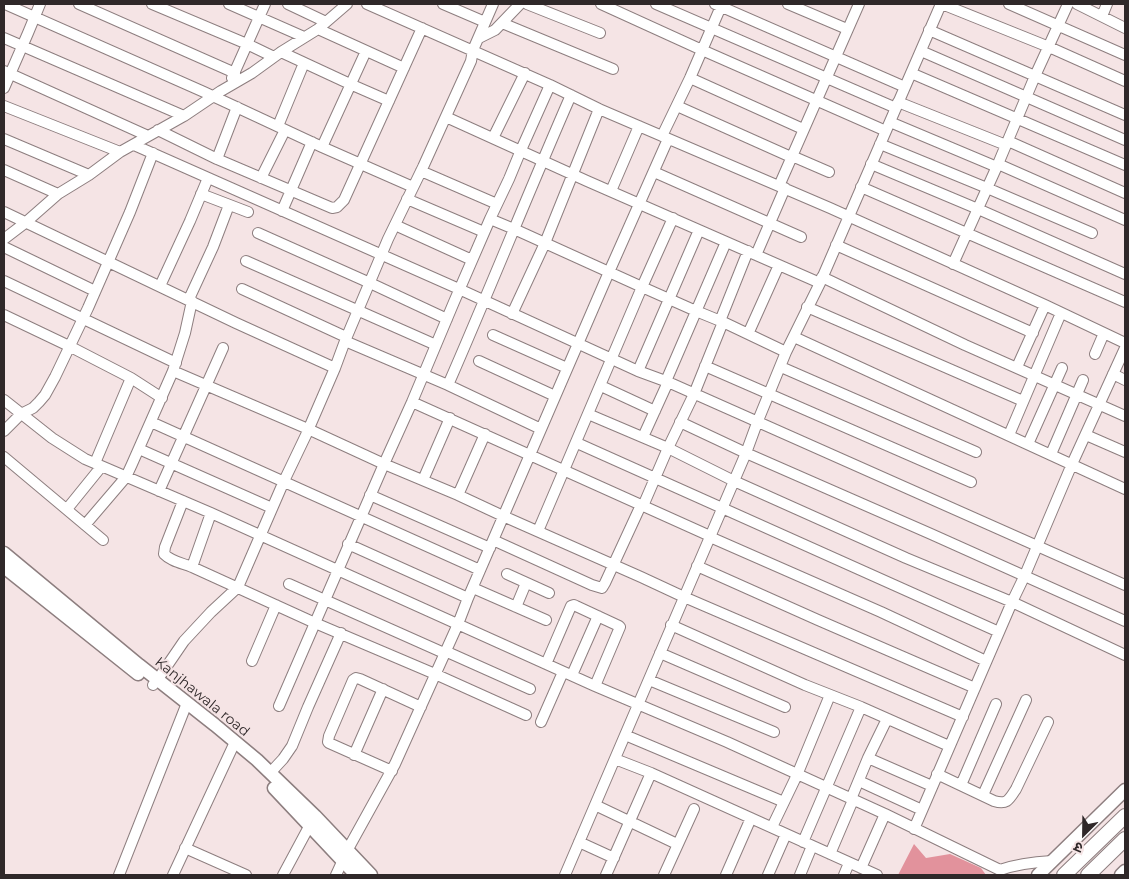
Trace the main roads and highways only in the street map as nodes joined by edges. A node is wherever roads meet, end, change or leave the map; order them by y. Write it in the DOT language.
graph roads {
  1 [pos="4,553"];
  2 [pos="4,567"];
  3 [pos="155,682"];
  4 [pos="233,746"];
  5 [pos="1125,790"];
  6 [pos="1125,816"];
  7 [pos="312,820"];
  8 [pos="1125,839"];
  9 [pos="345,855"];
  10 [pos="1125,871"];
  11 [pos="1089,874"];
  12 [pos="356,875"];
  13 [pos="371,875"];
  14 [pos="1038,875"];
  15 [pos="1064,875"];
  16 [pos="1121,875"];
  1 -- 3 [label="main road, Kanjhawala road"];
  2 -- 3 [label="main road, Kanjhawala road"];
  3 -- 4 [label="main road, Kanjhawala road"];
  4 -- 7 [label="main road, Kanjhawala road"];
  4 -- 7 [label="main road, Kanjhawala road"];
  5 -- 14 [label="main road"];
  6 -- 15 [label="highway"];
  7 -- 9 [label="main road, Kanjhawala road"];
  8 -- 11 [label="highway"];
  9 -- 12 [label="main road, Kanjhawala road"];
  9 -- 13 [label="main road, Kanjhawala road"];
  10 -- 16 [label="main road"];
}
